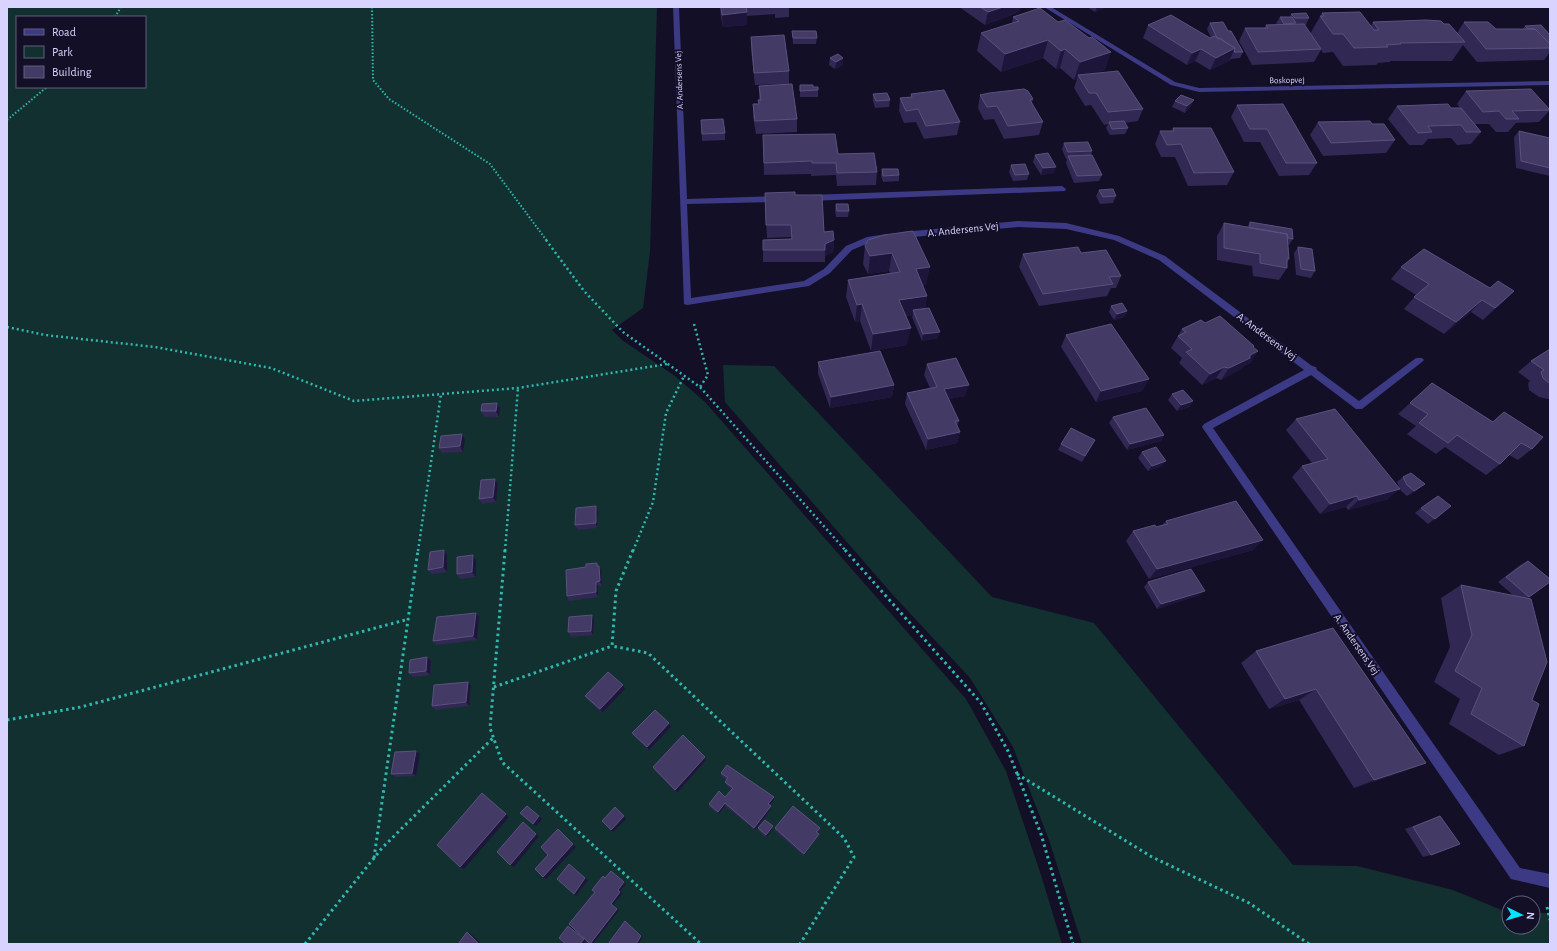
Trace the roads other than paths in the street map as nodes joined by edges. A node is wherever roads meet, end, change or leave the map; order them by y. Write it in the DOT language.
graph roads {
  1 [pos="676,7"];
  2 [pos="1046,7"];
  3 [pos="1550,83"];
  4 [pos="1062,189"];
  5 [pos="786,198"];
  6 [pos="802,198"];
  7 [pos="683,202"];
  8 [pos="1419,360"];
  9 [pos="1313,370"];
  10 [pos="1550,880"];
  1 -- 7 [label="street, A. Andersens Vej"];
  2 -- 3 [label="street, Boskopvej"];
  4 -- 6 [label="street"];
  5 -- 7 [label="street"];
  7 -- 9 [label="street, A. Andersens Vej"];
  8 -- 9 [label="street, A. Andersens Vej"];
  9 -- 10 [label="street, A. Andersens Vej"];
}
